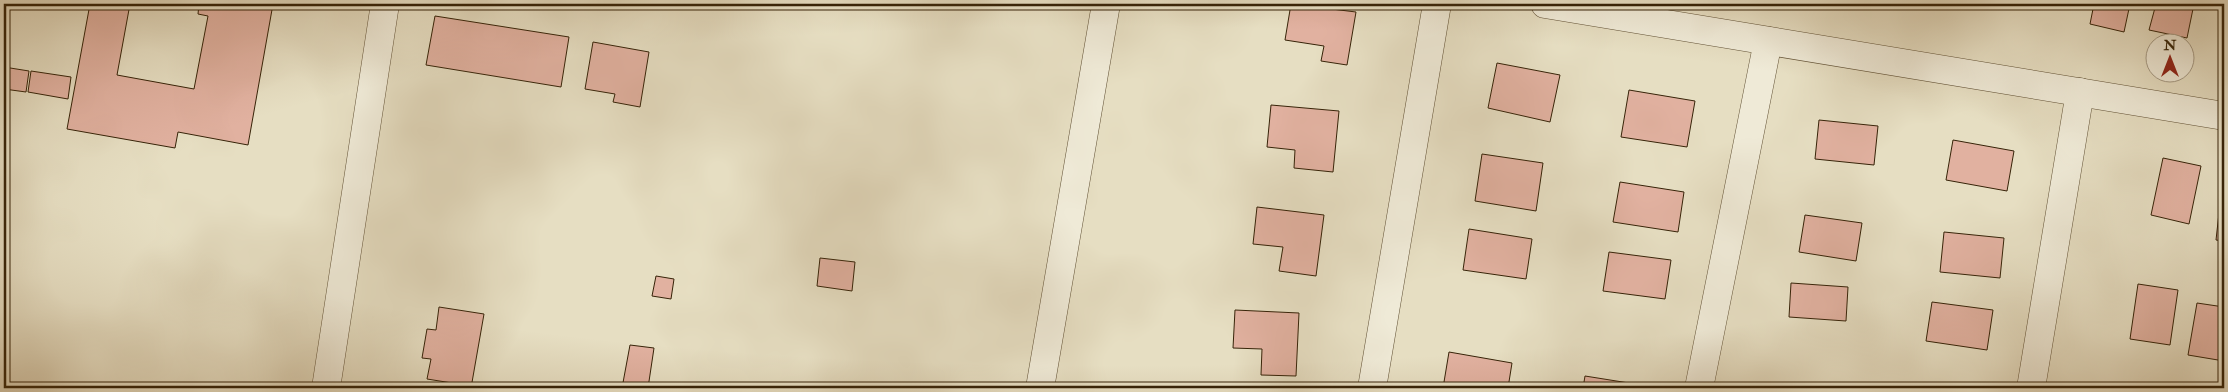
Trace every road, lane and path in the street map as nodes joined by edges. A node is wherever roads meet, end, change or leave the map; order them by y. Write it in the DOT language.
graph roads {
  1 [pos="385,4"];
  2 [pos="1106,4"];
  3 [pos="1437,4"];
  4 [pos="1545,4"];
  5 [pos="1768,41"];
  6 [pos="2080,92"];
  7 [pos="2224,116"];
  8 [pos="326,388"];
  9 [pos="1040,388"];
  10 [pos="1372,388"];
  11 [pos="1699,388"];
  12 [pos="2031,388"];
  1 -- 8 [label="street"];
  2 -- 9 [label="street"];
  3 -- 10 [label="street"];
  4 -- 5 [label="street"];
  5 -- 6 [label="street"];
  5 -- 11 [label="street"];
  6 -- 7 [label="street"];
  6 -- 12 [label="street"];
}
